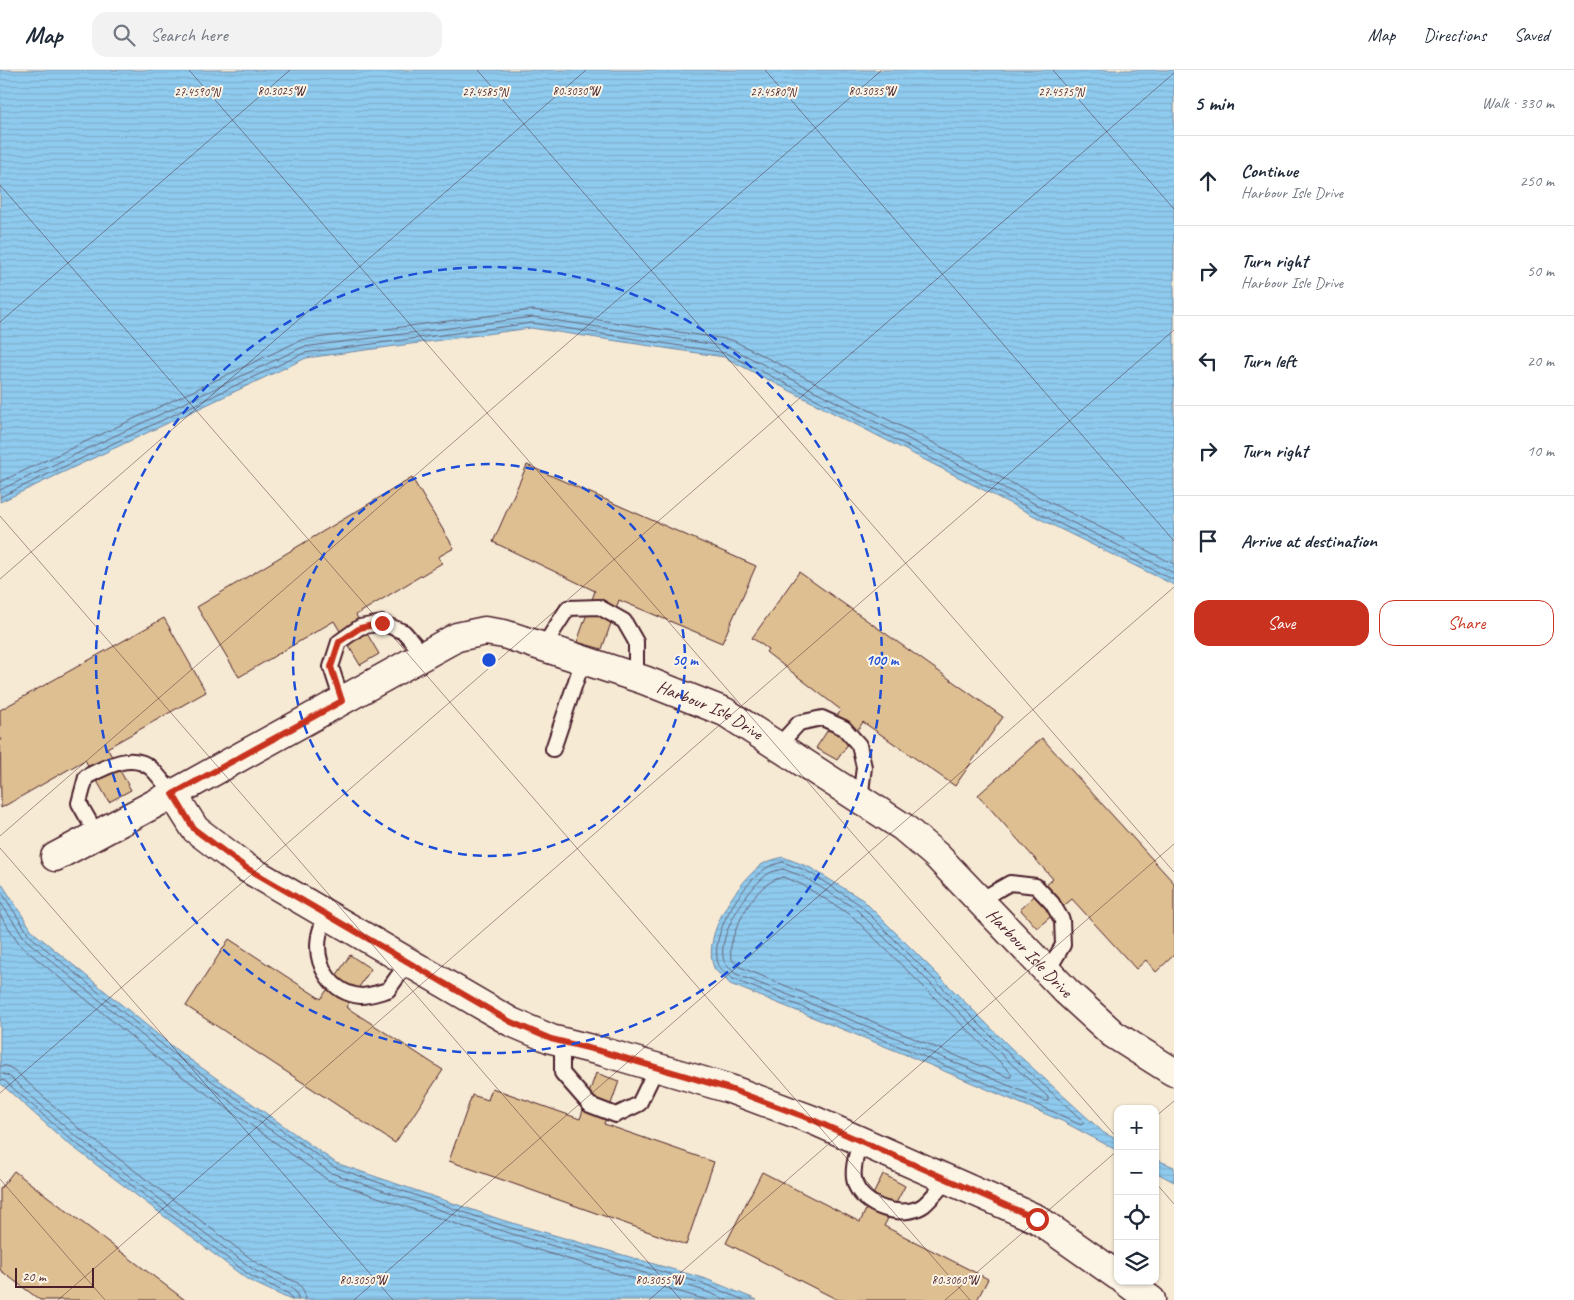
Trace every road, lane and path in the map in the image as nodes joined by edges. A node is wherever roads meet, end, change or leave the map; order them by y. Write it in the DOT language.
graph roads {
  1 [pos="543,647"];
  2 [pos="424,655"];
  3 [pos="583,660"];
  4 [pos="636,677"];
  5 [pos="342,701"];
  6 [pos="778,746"];
  7 [pos="553,749"];
  8 [pos="173,794"];
  9 [pos="860,800"];
  10 [pos="97,835"];
  11 [pos="54,857"];
  12 [pos="980,900"];
  13 [pos="326,914"];
  14 [pos="408,962"];
  15 [pos="1047,972"];
  16 [pos="562,1042"];
  17 [pos="657,1067"];
  18 [pos="1174,1072"];
  19 [pos="860,1141"];
  20 [pos="948,1180"];
  21 [pos="1114,1273"];
  1 -- 2 [label="street, Harbour Isle Drive"];
  1 -- 3 [label="street, Harbour Isle Drive"];
  1 -- 4 [label="lane"];
  2 -- 5 [label="street, Harbour Isle Drive"];
  2 -- 5 [label="lane"];
  3 -- 4 [label="street, Harbour Isle Drive"];
  3 -- 7 [label="lane"];
  4 -- 6 [label="street, Harbour Isle Drive"];
  5 -- 8 [label="street, Harbour Isle Drive"];
  6 -- 9 [label="street, Harbour Isle Drive"];
  6 -- 9 [label="lane"];
  8 -- 10 [label="street, Harbour Isle Drive"];
  8 -- 10 [label="lane"];
  8 -- 13 [label="street"];
  9 -- 12 [label="street, Harbour Isle Drive"];
  10 -- 11 [label="street, Harbour Isle Drive"];
  12 -- 15 [label="street, Harbour Isle Drive"];
  12 -- 15 [label="lane"];
  13 -- 14 [label="street"];
  13 -- 14 [label="lane"];
  14 -- 16 [label="street"];
  15 -- 18 [label="street, Harbour Isle Drive"];
  16 -- 17 [label="street"];
  16 -- 17 [label="lane"];
  17 -- 19 [label="street"];
  19 -- 20 [label="street"];
  19 -- 20 [label="lane"];
  20 -- 21 [label="street"];
}
